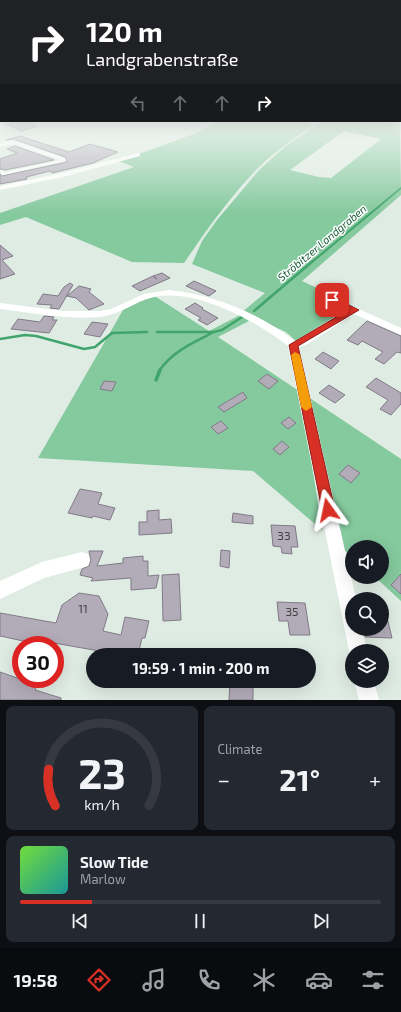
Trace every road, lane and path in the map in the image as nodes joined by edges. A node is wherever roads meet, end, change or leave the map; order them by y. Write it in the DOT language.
graph roads {
  1 [pos="33,149"];
  2 [pos="138,155"];
  3 [pos="0,172"];
  4 [pos="0,188"];
  5 [pos="332,300"];
  6 [pos="0,306"];
  7 [pos="354,310"];
  8 [pos="401,332"];
  9 [pos="293,345"];
  10 [pos="82,560"];
  11 [pos="0,590"];
  12 [pos="346,592"];
  13 [pos="365,688"];
  14 [pos="368,700"];
  1 -- 3 [label="street"];
  2 -- 4 [label="street"];
  5 -- 7 [label="street"];
  6 -- 9 [label="street"];
  7 -- 8 [label="street"];
  7 -- 9 [label="street"];
  9 -- 12 [label="street"];
  10 -- 11 [label="street"];
  13 -- 14 [label="street"];
}
